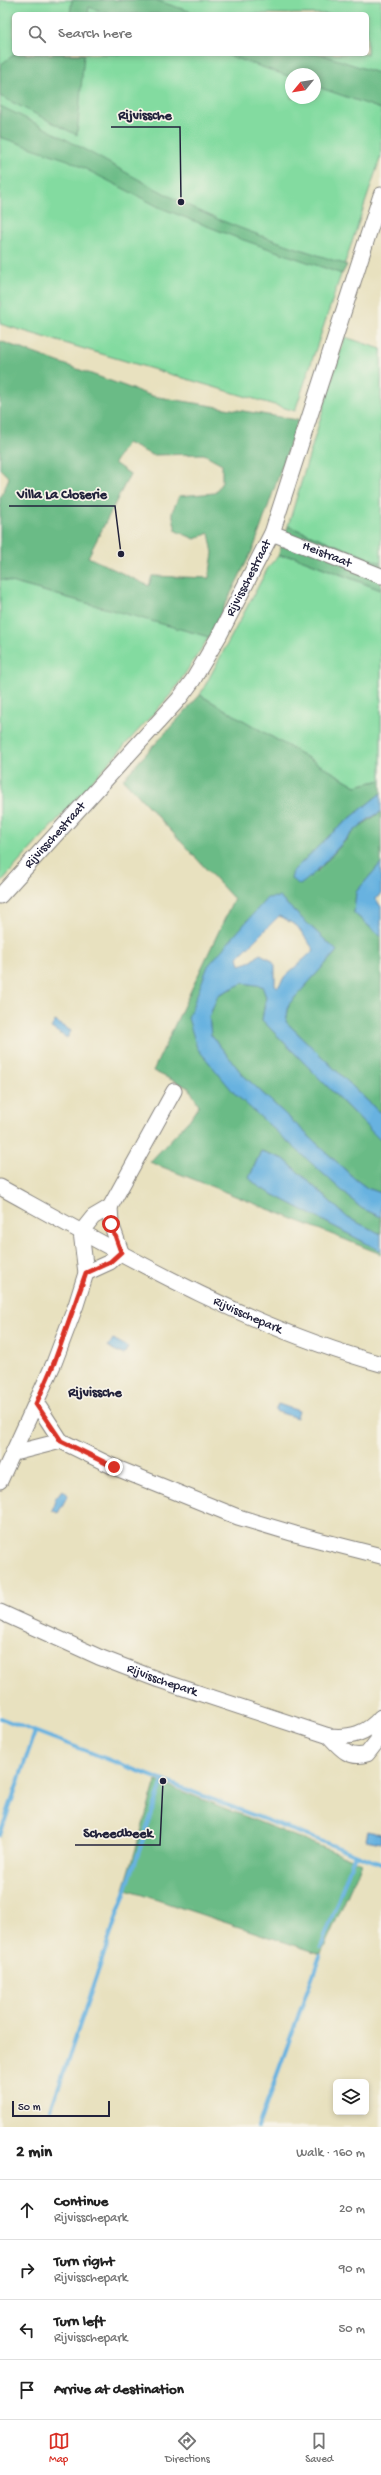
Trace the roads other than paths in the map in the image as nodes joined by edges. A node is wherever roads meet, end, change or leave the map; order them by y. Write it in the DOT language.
graph roads {
  1 [pos="381,195"];
  2 [pos="272,533"];
  3 [pos="381,576"];
  4 [pos="0,896"];
  5 [pos="174,1091"];
  6 [pos="0,1186"];
  7 [pos="110,1207"];
  8 [pos="81,1232"];
  9 [pos="121,1252"];
  10 [pos="86,1273"];
  11 [pos="381,1364"];
  12 [pos="36,1404"];
  13 [pos="61,1441"];
  14 [pos="14,1453"];
  15 [pos="0,1482"];
  16 [pos="381,1556"];
  17 [pos="0,1612"];
  18 [pos="380,1717"];
  19 [pos="329,1736"];
  1 -- 2 [label="street, Rijvisschestraat"];
  2 -- 3 [label="street, Heistraat"];
  2 -- 4 [label="street, Rijvisschestraat"];
  5 -- 7 [label="street"];
  6 -- 8 [label="street, Rijvisschepark"];
  7 -- 8 [label="street"];
  7 -- 9 [label="street"];
  8 -- 9 [label="street, Rijvisschepark"];
  8 -- 10 [label="street"];
  9 -- 10 [label="street"];
  9 -- 11 [label="street, Rijvisschepark"];
  10 -- 12 [label="street"];
  12 -- 13 [label="street"];
  12 -- 14 [label="street"];
  13 -- 14 [label="street"];
  13 -- 16 [label="street"];
  14 -- 15 [label="street"];
  17 -- 19 [label="street, Rijvisschepark"];
  18 -- 19 [label="street, Rijvisschepark"];
  18 -- 19 [label="street, Rijvisschepark"];
}
